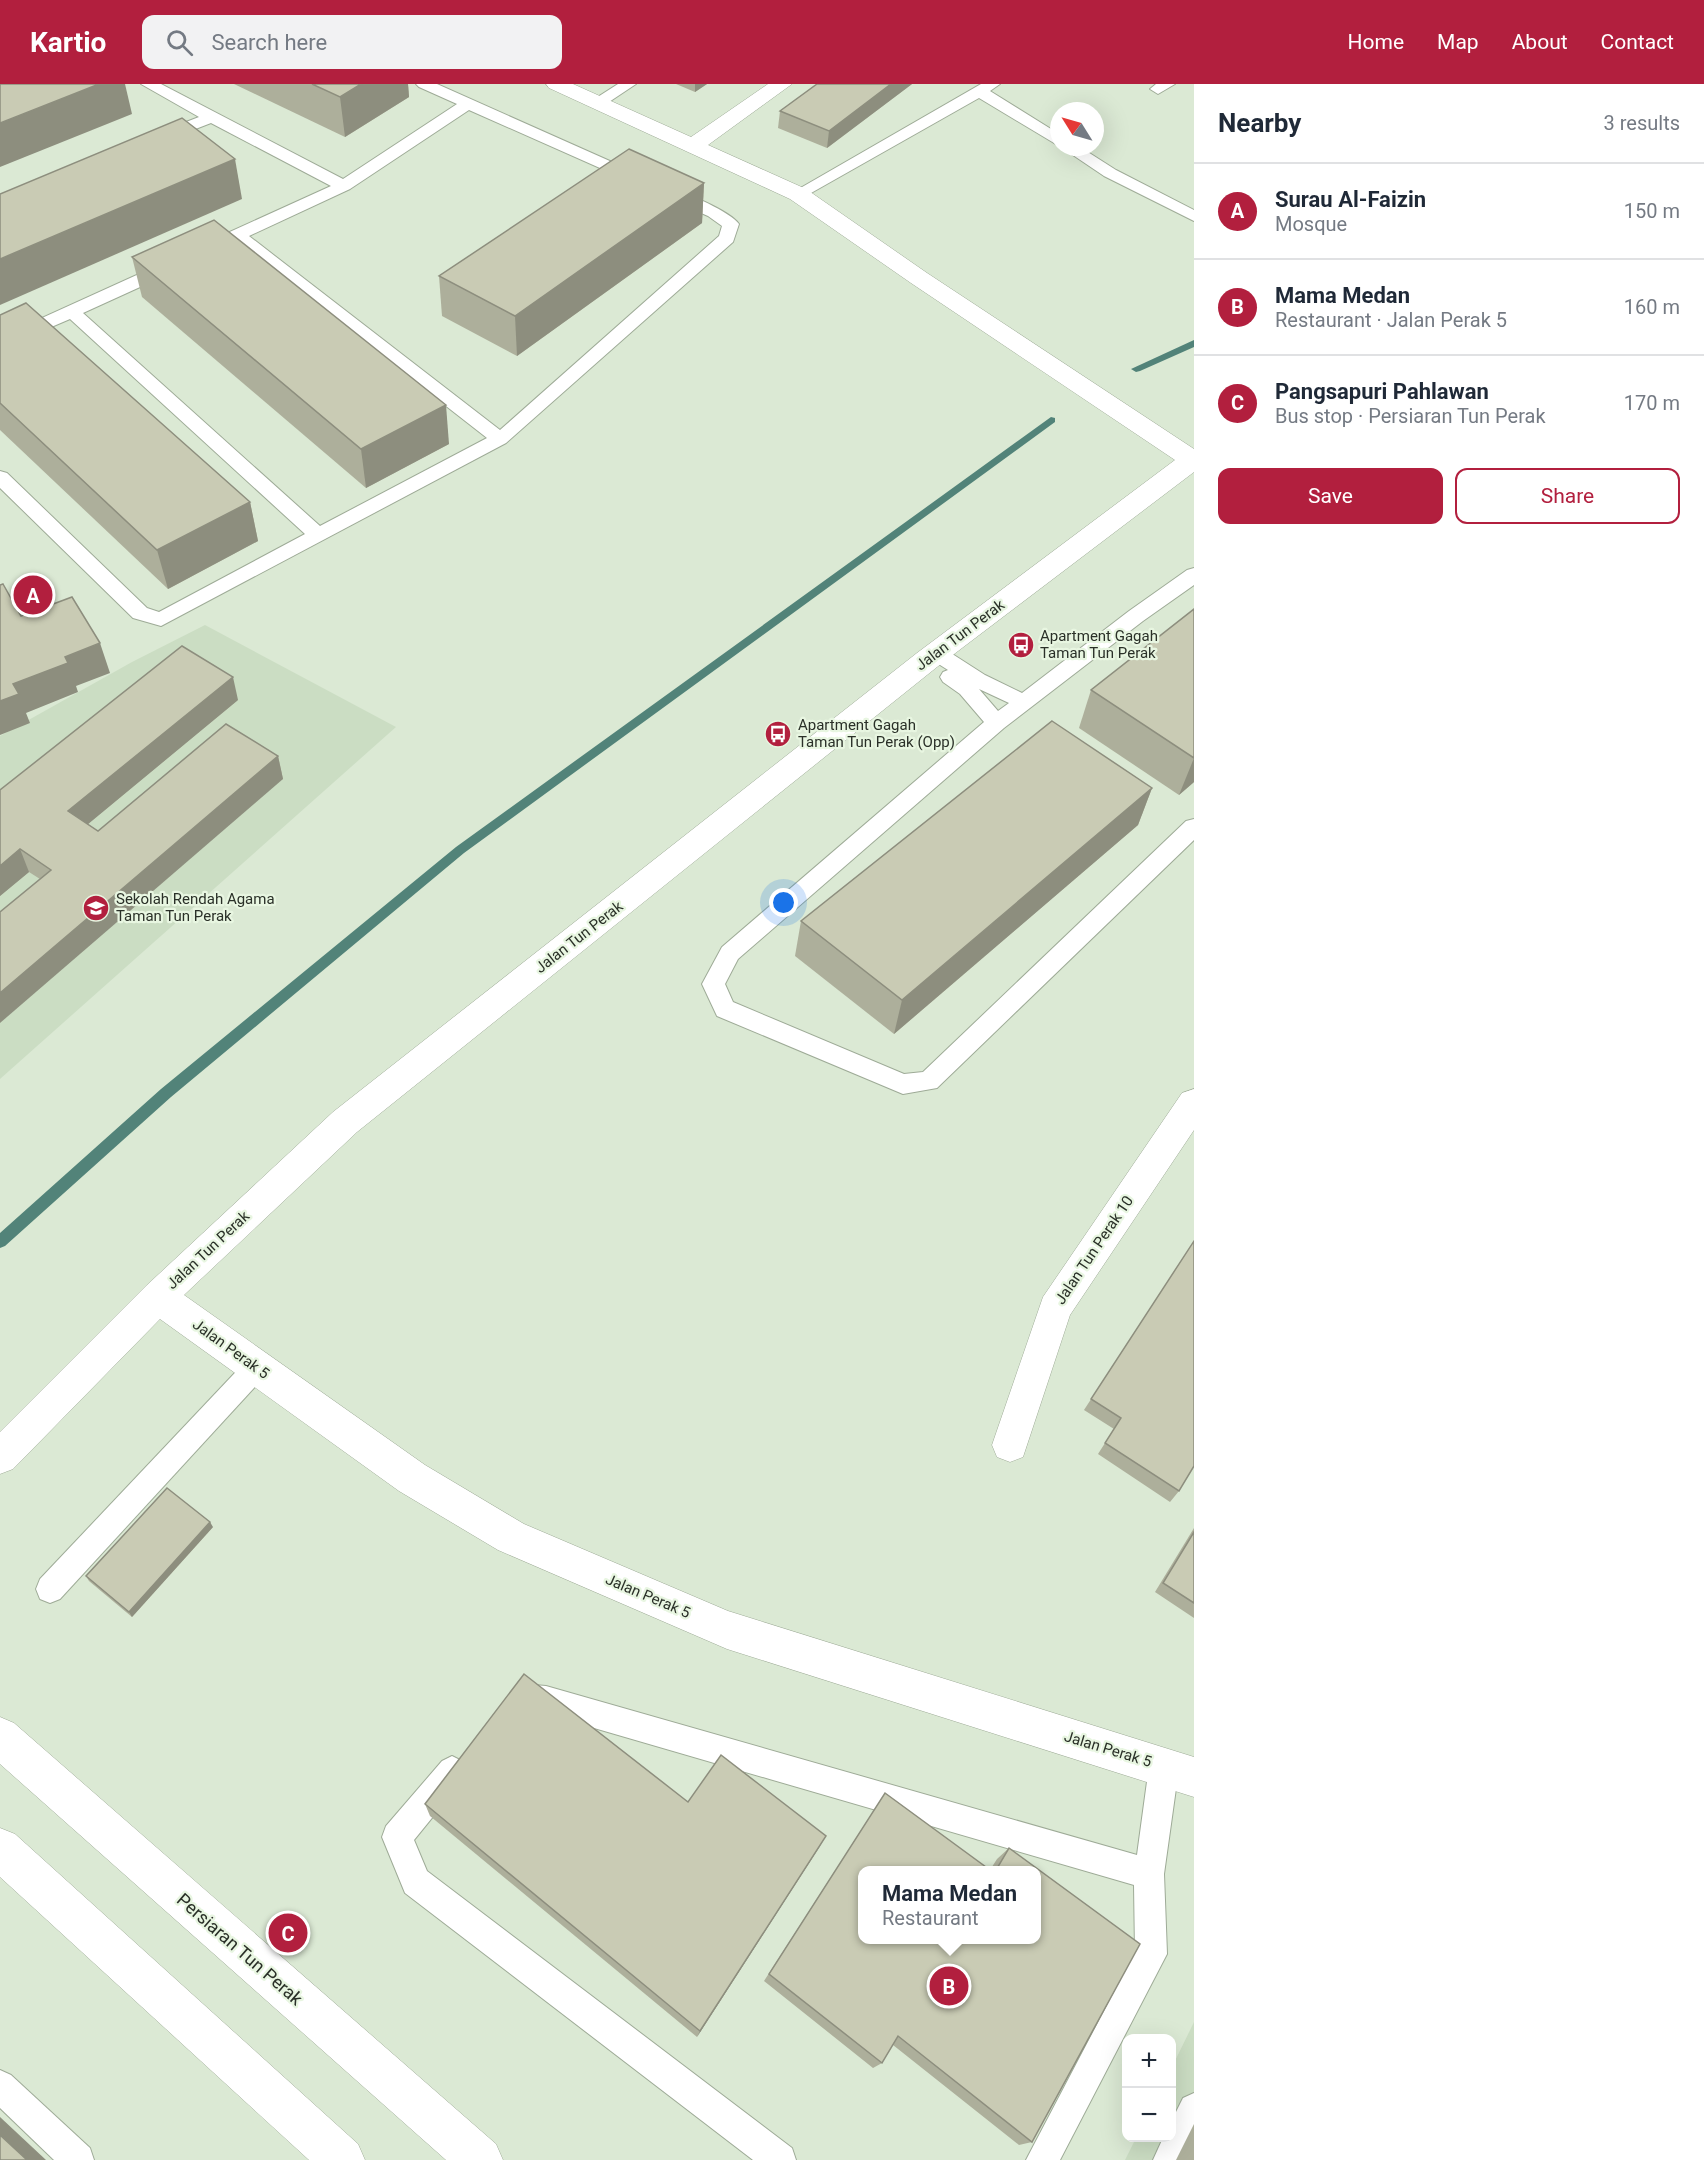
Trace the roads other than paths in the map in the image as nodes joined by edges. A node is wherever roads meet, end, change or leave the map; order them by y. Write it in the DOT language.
graph roads {
  1 [pos="150,84"];
  2 [pos="424,84"];
  3 [pos="555,84"];
  4 [pos="628,84"];
  5 [pos="782,84"];
  6 [pos="986,88"];
  7 [pos="598,103"];
  8 [pos="468,104"];
  9 [pos="212,117"];
  10 [pos="1050,134"];
  11 [pos="145,143"];
  12 [pos="693,146"];
  13 [pos="1083,156"];
  14 [pos="344,186"];
  15 [pos="798,194"];
  16 [pos="1194,216"];
  17 [pos="237,236"];
  18 [pos="197,254"];
  19 [pos="177,263"];
  20 [pos="71,311"];
  21 [pos="0,344"];
  22 [pos="501,439"];
  23 [pos="1193,460"];
  24 [pos="0,477"];
  25 [pos="320,536"];
  26 [pos="1194,575"];
  27 [pos="932,657"];
  28 [pos="1024,702"];
  29 [pos="998,723"];
  30 [pos="1194,827"];
  31 [pos="1194,1103"];
  32 [pos="158,1297"];
  33 [pos="257,1367"];
  34 [pos="1010,1444"];
  35 [pos="0,1457"];
  36 [pos="50,1589"];
  37 [pos="503,1708"];
  38 [pos="0,1737"];
  39 [pos="473,1745"];
  40 [pos="1179,1772"];
  41 [pos="0,1849"];
  42 [pos="1149,1874"];
  43 [pos="0,2086"];
  44 [pos="1194,2109"];
  45 [pos="78,2160"];
  46 [pos="342,2160"];
  47 [pos="480,2160"];
  48 [pos="780,2160"];
  49 [pos="1042,2160"];
  50 [pos="1169,2160"];
  1 -- 9 [label="lane"];
  2 -- 8 [label="lane"];
  3 -- 7 [label="street"];
  4 -- 7 [label="lane"];
  5 -- 12 [label="street"];
  6 -- 10 [label="lane"];
  6 -- 15 [label="lane"];
  7 -- 12 [label="street"];
  8 -- 14 [label="lane"];
  8 -- 22 [label="lane"];
  9 -- 11 [label="lane"];
  9 -- 14 [label="lane"];
  12 -- 15 [label="street"];
  13 -- 16 [label="lane"];
  14 -- 17 [label="lane"];
  15 -- 23 [label="street"];
  17 -- 18 [label="lane"];
  17 -- 22 [label="lane"];
  19 -- 20 [label="lane"];
  20 -- 21 [label="lane"];
  20 -- 25 [label="lane"];
  22 -- 25 [label="lane"];
  23 -- 27 [label="street, Jalan Tun Perak"];
  24 -- 25 [label="lane"];
  26 -- 28 [label="lane"];
  27 -- 28 [label="lane"];
  27 -- 29 [label="lane"];
  27 -- 32 [label="street, Jalan Tun Perak"];
  28 -- 29 [label="lane"];
  29 -- 30 [label="lane"];
  31 -- 34 [label="street, Jalan Tun Perak 10"];
  32 -- 33 [label="street, Jalan Perak 5"];
  32 -- 35 [label="street, Jalan Tun Perak"];
  33 -- 36 [label="lane"];
  33 -- 40 [label="street, Jalan Perak 5"];
  37 -- 42 [label="lane"];
  38 -- 47 [label="street, Persiaran Tun Perak"];
  39 -- 48 [label="lane"];
  40 -- 42 [label="lane"];
  41 -- 46 [label="street"];
  42 -- 49 [label="lane"];
  43 -- 45 [label="lane"];
  44 -- 50 [label="lane"];
}
